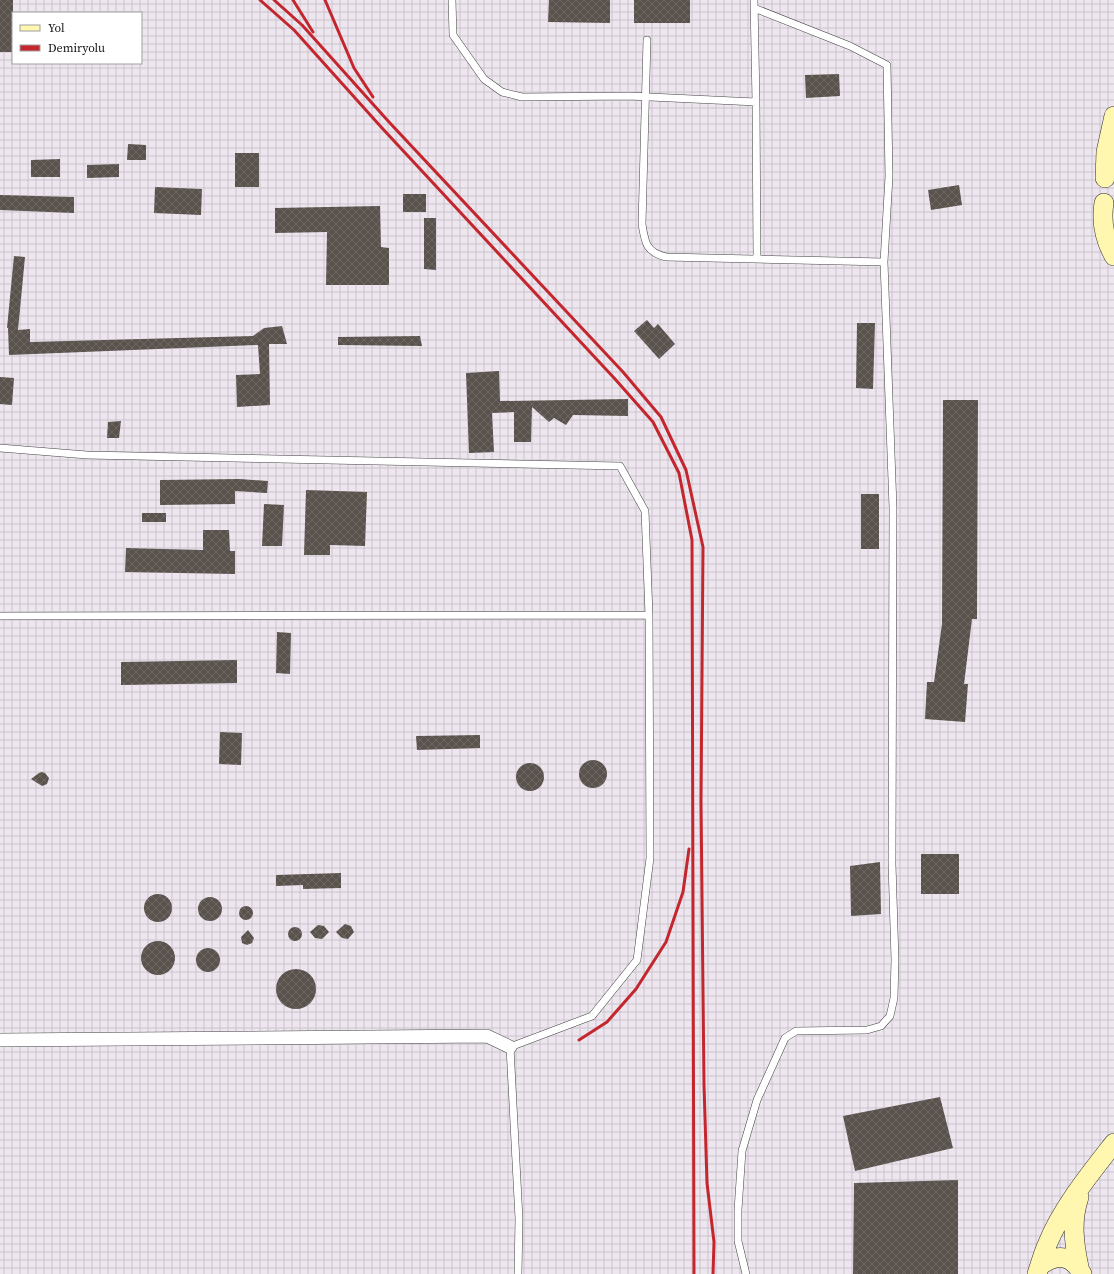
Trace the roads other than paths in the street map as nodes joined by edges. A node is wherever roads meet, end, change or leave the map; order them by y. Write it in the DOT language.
graph roads {
  1 [pos="452,0"];
  2 [pos="754,4"];
  3 [pos="647,40"];
  4 [pos="644,97"];
  5 [pos="756,102"];
  6 [pos="1114,116"];
  7 [pos="1109,173"];
  8 [pos="1109,208"];
  9 [pos="1114,256"];
  10 [pos="757,258"];
  11 [pos="884,262"];
  12 [pos="0,448"];
  13 [pos="649,615"];
  14 [pos="0,616"];
  15 [pos="0,1040"];
  16 [pos="510,1047"];
  17 [pos="1114,1143"];
  18 [pos="1083,1182"];
  19 [pos="1039,1270"];
  20 [pos="1080,1270"];
  21 [pos="518,1274"];
  22 [pos="746,1274"];
  1 -- 4 [label="lane"];
  2 -- 5 [label="lane"];
  2 -- 11 [label="lane"];
  3 -- 4 [label="lane"];
  4 -- 5 [label="lane"];
  4 -- 10 [label="lane"];
  5 -- 10 [label="lane"];
  6 -- 7 [label="street"];
  7 -- 8 [label="street"];
  8 -- 9 [label="street"];
  10 -- 11 [label="lane"];
  11 -- 22 [label="lane"];
  12 -- 13 [label="lane"];
  13 -- 14 [label="lane"];
  13 -- 16 [label="lane"];
  15 -- 16 [label="street"];
  16 -- 21 [label="lane"];
  17 -- 18 [label="street"];
  18 -- 19 [label="street"];
  18 -- 20 [label="street"];
  19 -- 20 [label="street"];
}
